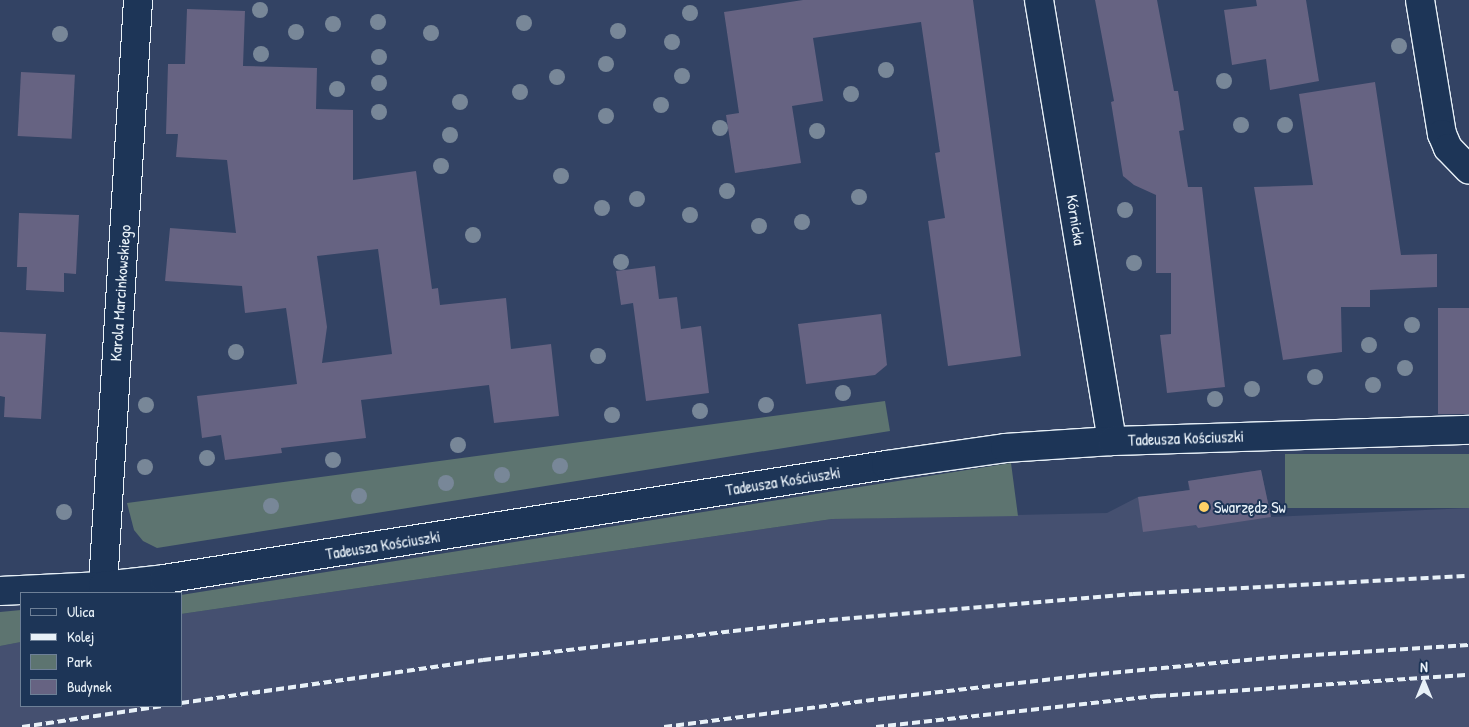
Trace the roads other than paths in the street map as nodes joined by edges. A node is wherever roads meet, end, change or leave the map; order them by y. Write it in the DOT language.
graph roads {
  1 [pos="138,0"];
  2 [pos="1039,0"];
  3 [pos="1420,0"];
  4 [pos="1469,170"];
  5 [pos="1469,430"];
  6 [pos="1112,441"];
  7 [pos="103,586"];
  8 [pos="0,591"];
  1 -- 7 [label="street, Karola Marcinkowskiego"];
  2 -- 6 [label="street, Kórnicka"];
  3 -- 4 [label="street"];
  5 -- 6 [label="street, Tadeusza Kościuszki"];
  6 -- 7 [label="street, Tadeusza Kościuszki"];
  7 -- 8 [label="street, Tadeusza Kościuszki"];
}
